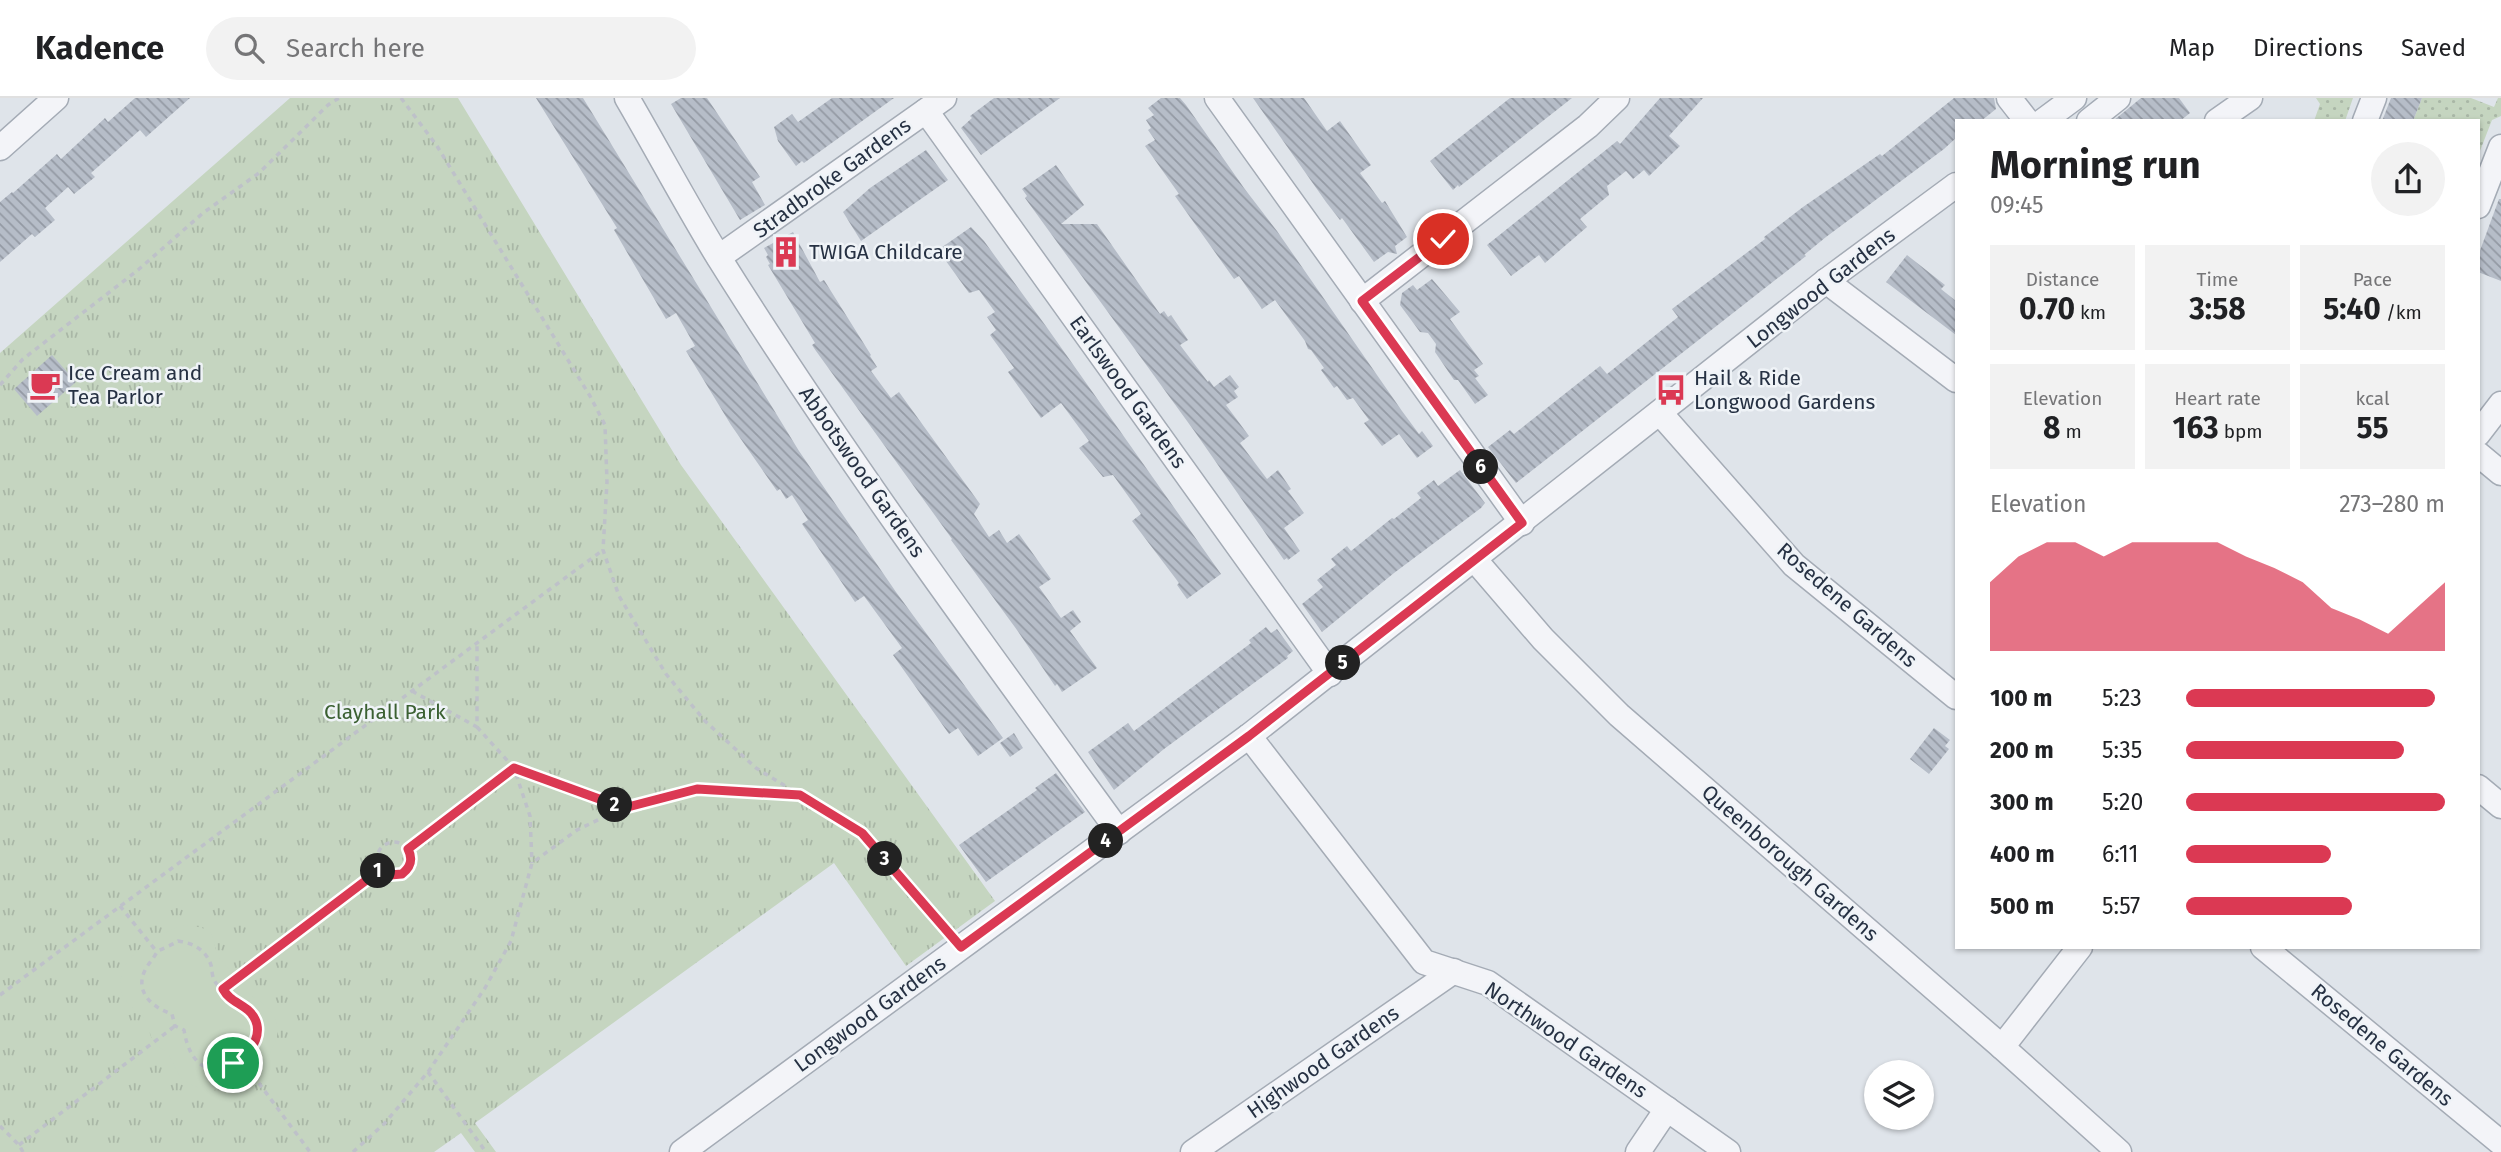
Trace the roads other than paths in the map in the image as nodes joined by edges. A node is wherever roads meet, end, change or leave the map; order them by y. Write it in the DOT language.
graph roads {
  1 [pos="56,98"];
  2 [pos="627,98"];
  3 [pos="1217,98"];
  4 [pos="1617,98"];
  5 [pos="2009,98"];
  6 [pos="2118,98"];
  7 [pos="2250,98"];
  8 [pos="2374,98"];
  9 [pos="935,104"];
  10 [pos="2073,108"];
  11 [pos="2025,119"];
  12 [pos="2048,119"];
  13 [pos="2092,119"];
  14 [pos="2220,119"];
  15 [pos="2366,119"];
  16 [pos="2501,147"];
  17 [pos="0,148"];
  18 [pos="1955,186"];
  19 [pos="2480,201"];
  20 [pos="719,257"];
  21 [pos="1826,281"];
  22 [pos="1362,301"];
  23 [pos="1955,379"];
  24 [pos="2501,404"];
  25 [pos="1660,414"];
  26 [pos="2480,431"];
  27 [pos="2480,456"];
  28 [pos="2501,473"];
  29 [pos="1522,523"];
  30 [pos="1475,561"];
  31 [pos="1330,674"];
  32 [pos="1955,696"];
  33 [pos="1249,736"];
  34 [pos="2480,789"];
  35 [pos="2501,806"];
  36 [pos="1125,827"];
  37 [pos="2078,949"];
  38 [pos="2265,949"];
  39 [pos="1454,971"];
  40 [pos="2002,1047"];
  41 [pos="1667,1109"];
  42 [pos="2501,1143"];
  43 [pos="682,1152"];
  44 [pos="1193,1152"];
  45 [pos="1638,1152"];
  46 [pos="1728,1152"];
  47 [pos="2119,1152"];
  1 -- 17 [label="street"];
  2 -- 20 [label="street, Abbotswood Gardens"];
  3 -- 22 [label="street"];
  4 -- 22 [label="street"];
  5 -- 11 [label="street"];
  6 -- 13 [label="street"];
  7 -- 14 [label="street"];
  8 -- 15 [label="street"];
  9 -- 20 [label="street, Stradbroke Gardens"];
  9 -- 31 [label="street, Earlswood Gardens"];
  10 -- 12 [label="street"];
  16 -- 19 [label="street"];
  18 -- 21 [label="street, Longwood Gardens"];
  20 -- 36 [label="street, Abbotswood Gardens"];
  21 -- 23 [label="street"];
  21 -- 25 [label="street, Longwood Gardens"];
  22 -- 29 [label="street"];
  24 -- 26 [label="street"];
  25 -- 29 [label="street, Longwood Gardens"];
  25 -- 32 [label="street, Rosedene Gardens"];
  27 -- 28 [label="street"];
  29 -- 30 [label="street, Longwood Gardens"];
  30 -- 31 [label="street, Longwood Gardens"];
  30 -- 40 [label="street, Queenborough Gardens"];
  31 -- 33 [label="street, Longwood Gardens"];
  33 -- 36 [label="street, Longwood Gardens"];
  33 -- 39 [label="street, Northwood Gardens"];
  34 -- 35 [label="street"];
  36 -- 43 [label="street, Longwood Gardens"];
  37 -- 40 [label="street"];
  38 -- 42 [label="street, Rosedene Gardens"];
  39 -- 41 [label="street, Northwood Gardens"];
  39 -- 44 [label="street, Highwood Gardens"];
  40 -- 47 [label="street, Queenborough Gardens"];
  41 -- 45 [label="street"];
  41 -- 46 [label="street, Northwood Gardens"];
}
